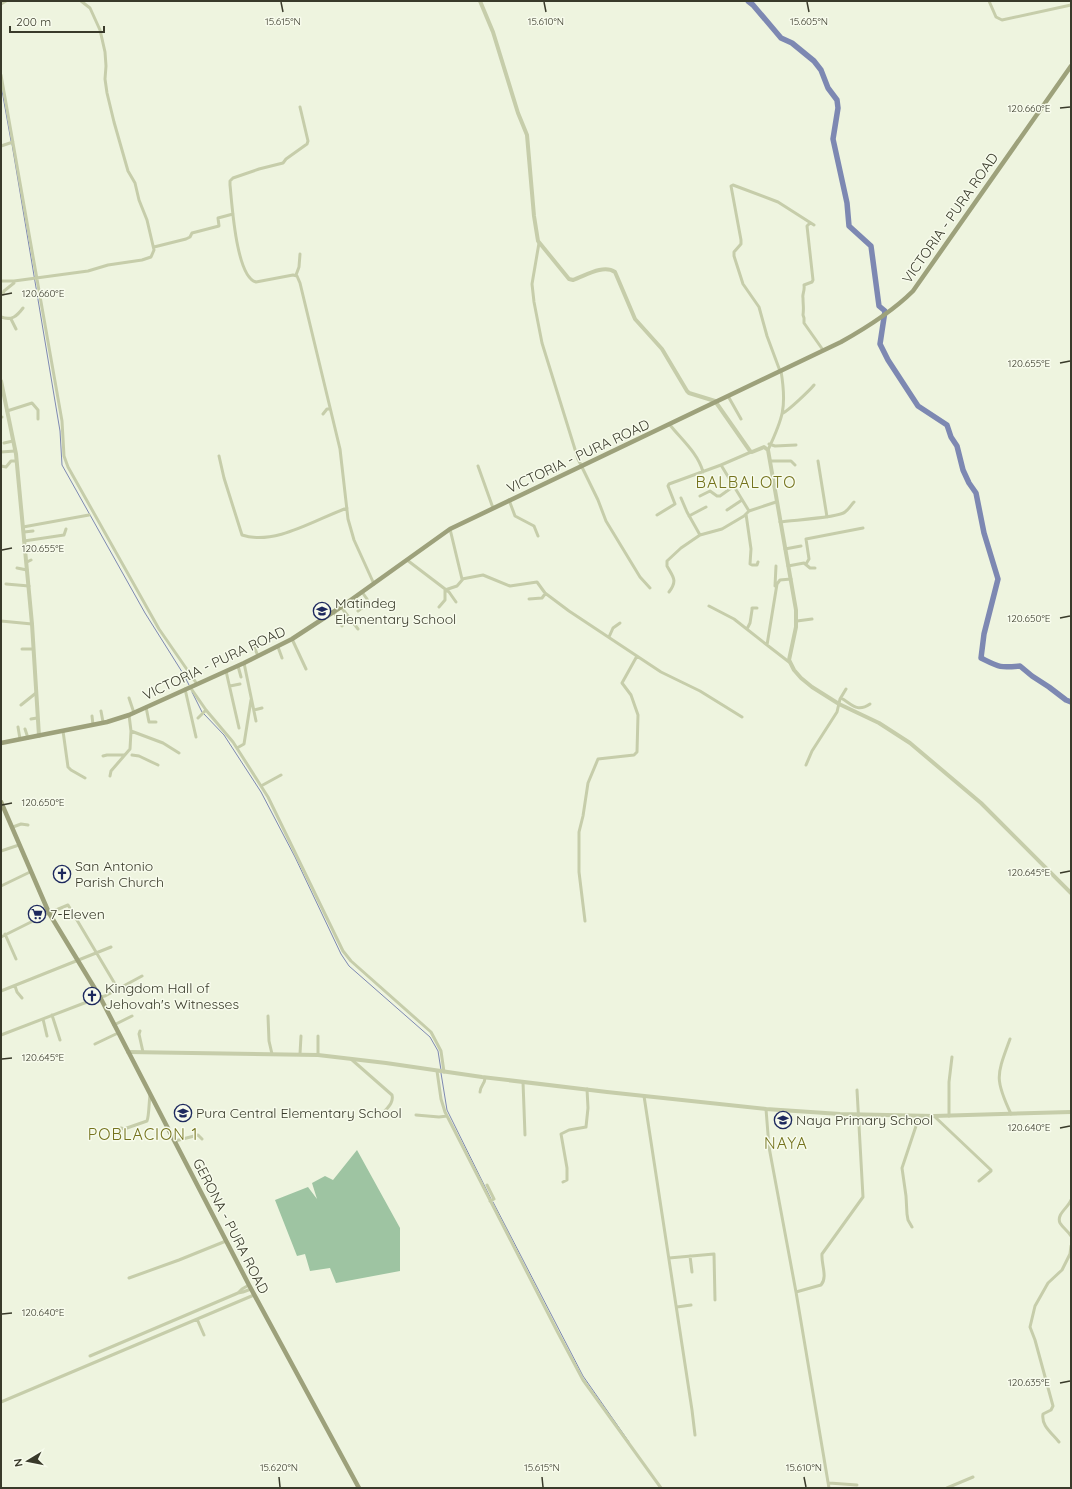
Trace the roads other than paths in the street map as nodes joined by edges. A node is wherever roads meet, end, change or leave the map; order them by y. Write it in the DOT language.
graph roads {
  1 [pos="6,1"];
  2 [pos="80,1"];
  3 [pos="480,1"];
  4 [pos="989,1"];
  5 [pos="1,4"];
  6 [pos="1071,5"];
  7 [pos="1071,66"];
  8 [pos="1,75"];
  9 [pos="300,107"];
  10 [pos="13,142"];
  11 [pos="1,146"];
  12 [pos="233,214"];
  13 [pos="810,223"];
  14 [pos="814,225"];
  15 [pos="539,243"];
  16 [pos="154,247"];
  17 [pos="300,254"];
  18 [pos="296,275"];
  19 [pos="36,278"];
  20 [pos="1,280"];
  21 [pos="14,281"];
  22 [pos="3,294"];
  23 [pos="23,308"];
  24 [pos="1,317"];
  25 [pos="11,319"];
  26 [pos="16,329"];
  27 [pos="823,350"];
  28 [pos="780,371"];
  29 [pos="1,381"];
  30 [pos="814,385"];
  31 [pos="2,396"];
  32 [pos="728,396"];
  33 [pos="716,402"];
  34 [pos="330,409"];
  35 [pos="7,410"];
  36 [pos="783,413"];
  37 [pos="323,414"];
  38 [pos="38,419"];
  39 [pos="741,419"];
  40 [pos="670,425"];
  41 [pos="13,441"];
  42 [pos="4,442"];
  43 [pos="771,443"];
  44 [pos="796,445"];
  45 [pos="766,449"];
  46 [pos="15,450"];
  47 [pos="1,452"];
  48 [pos="751,452"];
  49 [pos="219,456"];
  50 [pos="16,461"];
  51 [pos="770,461"];
  52 [pos="818,461"];
  53 [pos="721,465"];
  54 [pos="795,465"];
  55 [pos="2,466"];
  56 [pos="478,466"];
  57 [pos="581,466"];
  58 [pos="703,472"];
  59 [pos="734,486"];
  60 [pos="700,496"];
  61 [pos="681,498"];
  62 [pos="509,500"];
  63 [pos="742,500"];
  64 [pos="776,502"];
  65 [pos="854,502"];
  66 [pos="706,507"];
  67 [pos="347,508"];
  68 [pos="493,508"];
  69 [pos="727,510"];
  70 [pos="749,511"];
  71 [pos="746,514"];
  72 [pos="89,515"];
  73 [pos="657,515"];
  74 [pos="689,516"];
  75 [pos="827,517"];
  76 [pos="780,522"];
  77 [pos="23,527"];
  78 [pos="863,528"];
  79 [pos="66,529"];
  80 [pos="450,529"];
  81 [pos="33,531"];
  82 [pos="24,532"];
  83 [pos="700,534"];
  84 [pos="538,536"];
  85 [pos="24,541"];
  86 [pos="801,546"];
  87 [pos="785,548"];
  88 [pos="31,560"];
  89 [pos="407,560"];
  90 [pos="26,562"];
  91 [pos="758,562"];
  92 [pos="806,564"];
  93 [pos="776,566"];
  94 [pos="788,566"];
  95 [pos="17,568"];
  96 [pos="815,568"];
  97 [pos="27,570"];
  98 [pos="463,579"];
  99 [pos="791,579"];
  100 [pos="6,584"];
  101 [pos="374,584"];
  102 [pos="29,586"];
  103 [pos="650,588"];
  104 [pos="447,590"];
  105 [pos="362,592"];
  106 [pos="669,592"];
  107 [pos="545,594"];
  108 [pos="776,594"];
  109 [pos="530,599"];
  110 [pos="456,602"];
  111 [pos="709,606"];
  112 [pos="341,607"];
  113 [pos="439,607"];
  114 [pos="757,608"];
  115 [pos="358,610"];
  116 [pos="334,612"];
  117 [pos="812,619"];
  118 [pos="1,621"];
  119 [pos="797,621"];
  120 [pos="620,623"];
  121 [pos="32,624"];
  122 [pos="342,626"];
  123 [pos="358,629"];
  124 [pos="747,629"];
  125 [pos="610,637"];
  126 [pos="292,639"];
  127 [pos="253,644"];
  128 [pos="767,645"];
  129 [pos="278,647"];
  130 [pos="34,648"];
  131 [pos="22,649"];
  132 [pos="258,656"];
  133 [pos="637,656"];
  134 [pos="282,658"];
  135 [pos="789,662"];
  136 [pos="244,663"];
  137 [pos="238,666"];
  138 [pos="306,669"];
  139 [pos="226,671"];
  140 [pos="240,677"];
  141 [pos="197,684"];
  142 [pos="240,684"];
  143 [pos="230,686"];
  144 [pos="188,688"];
  145 [pos="846,689"];
  146 [pos="36,693"];
  147 [pos="129,698"];
  148 [pos="251,698"];
  149 [pos="841,698"];
  150 [pos="839,704"];
  151 [pos="870,704"];
  152 [pos="21,705"];
  153 [pos="146,707"];
  154 [pos="262,708"];
  155 [pos="206,710"];
  156 [pos="254,710"];
  157 [pos="101,711"];
  158 [pos="131,714"];
  159 [pos="92,716"];
  160 [pos="742,717"];
  161 [pos="37,718"];
  162 [pos="198,718"];
  163 [pos="31,720"];
  164 [pos="256,721"];
  165 [pos="103,722"];
  166 [pos="156,722"];
  167 [pos="93,725"];
  168 [pos="18,728"];
  169 [pos="239,728"];
  170 [pos="25,729"];
  171 [pos="63,731"];
  172 [pos="131,732"];
  173 [pos="39,736"];
  174 [pos="196,737"];
  175 [pos="28,738"];
  176 [pos="20,739"];
  177 [pos="1,743"];
  178 [pos="237,748"];
  179 [pos="130,749"];
  180 [pos="179,753"];
  181 [pos="124,755"];
  182 [pos="103,756"];
  183 [pos="158,765"];
  184 [pos="806,765"];
  185 [pos="281,775"];
  186 [pos="110,776"];
  187 [pos="85,778"];
  188 [pos="261,786"];
  189 [pos="1,802"];
  190 [pos="7,815"];
  191 [pos="1,818"];
  192 [pos="28,825"];
  193 [pos="13,827"];
  194 [pos="19,845"];
  195 [pos="1,851"];
  196 [pos="30,872"];
  197 [pos="1,886"];
  198 [pos="1071,893"];
  199 [pos="49,913"];
  200 [pos="584,921"];
  201 [pos="5,934"];
  202 [pos="1,937"];
  203 [pos="111,947"];
  204 [pos="97,953"];
  205 [pos="16,959"];
  206 [pos="78,961"];
  207 [pos="142,976"];
  208 [pos="15,986"];
  209 [pos="118,989"];
  210 [pos="1,991"];
  211 [pos="100,997"];
  212 [pos="22,998"];
  213 [pos="52,1016"];
  214 [pos="132,1016"];
  215 [pos="268,1016"];
  216 [pos="43,1019"];
  217 [pos="114,1025"];
  218 [pos="140,1031"];
  219 [pos="118,1033"];
  220 [pos="1,1035"];
  221 [pos="47,1036"];
  222 [pos="302,1036"];
  223 [pos="318,1036"];
  224 [pos="1010,1039"];
  225 [pos="60,1040"];
  226 [pos="95,1044"];
  227 [pos="128,1052"];
  228 [pos="143,1052"];
  229 [pos="272,1054"];
  230 [pos="300,1054"];
  231 [pos="318,1055"];
  232 [pos="952,1057"];
  233 [pos="351,1059"];
  234 [pos="437,1071"];
  235 [pos="444,1072"];
  236 [pos="485,1078"];
  237 [pos="523,1082"];
  238 [pos="587,1089"];
  239 [pos="857,1090"];
  240 [pos="480,1092"];
  241 [pos="150,1093"];
  242 [pos="644,1096"];
  243 [pos="766,1109"];
  244 [pos="1071,1112"];
  245 [pos="382,1114"];
  246 [pos="1011,1114"];
  247 [pos="416,1115"];
  248 [pos="859,1115"];
  249 [pos="447,1116"];
  250 [pos="916,1116"];
  251 [pos="934,1116"];
  252 [pos="949,1116"];
  253 [pos="121,1128"];
  254 [pos="525,1135"];
  255 [pos="202,1139"];
  256 [pos="175,1141"];
  257 [pos="979,1181"];
  258 [pos="563,1182"];
  259 [pos="487,1186"];
  260 [pos="1071,1200"];
  261 [pos="492,1201"];
  262 [pos="912,1227"];
  263 [pos="1071,1236"];
  264 [pos="226,1241"];
  265 [pos="1071,1246"];
  266 [pos="690,1256"];
  267 [pos="669,1258"];
  268 [pos="692,1272"];
  269 [pos="129,1278"];
  270 [pos="250,1287"];
  271 [pos="796,1292"];
  272 [pos="254,1295"];
  273 [pos="715,1300"];
  274 [pos="691,1306"];
  275 [pos="677,1307"];
  276 [pos="196,1320"];
  277 [pos="204,1335"];
  278 [pos="90,1356"];
  279 [pos="1,1402"];
  280 [pos="695,1435"];
  281 [pos="1059,1442"];
  282 [pos="973,1477"];
  283 [pos="829,1484"];
  284 [pos="857,1485"];
  285 [pos="358,1488"];
  286 [pos="661,1488"];
  287 [pos="830,1488"];
  288 [pos="947,1488"];
  1 -- 5 [label="street"];
  2 -- 16 [label="street"];
  3 -- 15 [label="street"];
  4 -- 6 [label="street"];
  7 -- 27 [label="main road, VICTORIA - PURA ROAD"];
  8 -- 10 [label="street"];
  9 -- 12 [label="street"];
  10 -- 11 [label="street"];
  10 -- 19 [label="street"];
  12 -- 16 [label="street"];
  12 -- 18 [label="street"];
  13 -- 14 [label="street"];
  13 -- 27 [label="street"];
  13 -- 28 [label="street"];
  15 -- 33 [label="street"];
  15 -- 57 [label="street"];
  16 -- 19 [label="street"];
  17 -- 18 [label="street"];
  18 -- 34 [label="street"];
  19 -- 21 [label="street"];
  19 -- 141 [label="street"];
  20 -- 21 [label="street"];
  21 -- 22 [label="street"];
  23 -- 25 [label="street"];
  24 -- 25 [label="street"];
  25 -- 26 [label="street"];
  27 -- 28 [label="main road, VICTORIA - PURA ROAD"];
  28 -- 32 [label="main road, VICTORIA - PURA ROAD"];
  28 -- 36 [label="street"];
  29 -- 31 [label="street"];
  30 -- 36 [label="street"];
  31 -- 35 [label="street"];
  32 -- 33 [label="main road, VICTORIA - PURA ROAD"];
  32 -- 39 [label="street"];
  33 -- 40 [label="main road, VICTORIA - PURA ROAD"];
  33 -- 48 [label="street"];
  34 -- 37 [label="street"];
  34 -- 67 [label="street"];
  35 -- 38 [label="street"];
  35 -- 41 [label="street"];
  36 -- 43 [label="street"];
  40 -- 57 [label="main road, VICTORIA - PURA ROAD"];
  40 -- 58 [label="street"];
  41 -- 42 [label="street"];
  41 -- 46 [label="street"];
  43 -- 44 [label="street"];
  43 -- 45 [label="street"];
  45 -- 48 [label="street"];
  45 -- 51 [label="street"];
  46 -- 47 [label="street"];
  46 -- 50 [label="street"];
  48 -- 53 [label="street"];
  49 -- 67 [label="street"];
  50 -- 55 [label="street"];
  50 -- 77 [label="street"];
  51 -- 54 [label="street"];
  51 -- 64 [label="street"];
  52 -- 75 [label="street"];
  53 -- 58 [label="street"];
  53 -- 59 [label="street"];
  56 -- 68 [label="street"];
  57 -- 62 [label="main road, VICTORIA - PURA ROAD"];
  57 -- 103 [label="street"];
  58 -- 73 [label="street"];
  59 -- 60 [label="street"];
  59 -- 63 [label="street"];
  61 -- 74 [label="street"];
  62 -- 68 [label="main road, VICTORIA - PURA ROAD"];
  62 -- 84 [label="street"];
  63 -- 69 [label="street"];
  63 -- 70 [label="street"];
  64 -- 70 [label="street"];
  64 -- 76 [label="street"];
  65 -- 75 [label="street"];
  66 -- 74 [label="street"];
  67 -- 101 [label="street"];
  68 -- 80 [label="main road, VICTORIA - PURA ROAD"];
  70 -- 71 [label="street"];
  71 -- 83 [label="street"];
  71 -- 91 [label="street"];
  72 -- 77 [label="street"];
  74 -- 83 [label="street"];
  75 -- 76 [label="street"];
  76 -- 87 [label="street"];
  77 -- 82 [label="street"];
  78 -- 92 [label="street"];
  79 -- 85 [label="street"];
  80 -- 89 [label="main road, VICTORIA - PURA ROAD"];
  80 -- 98 [label="street"];
  81 -- 82 [label="street"];
  82 -- 85 [label="street"];
  83 -- 106 [label="street"];
  85 -- 90 [label="street"];
  86 -- 87 [label="street"];
  87 -- 94 [label="street"];
  88 -- 90 [label="street"];
  89 -- 101 [label="main road, VICTORIA - PURA ROAD"];
  89 -- 104 [label="street"];
  90 -- 97 [label="street"];
  92 -- 94 [label="street"];
  92 -- 96 [label="street"];
  93 -- 108 [label="street"];
  94 -- 99 [label="street"];
  95 -- 97 [label="street"];
  97 -- 102 [label="street"];
  98 -- 104 [label="street"];
  98 -- 107 [label="street"];
  99 -- 108 [label="street"];
  99 -- 119 [label="street"];
  100 -- 102 [label="street"];
  101 -- 105 [label="main road, VICTORIA - PURA ROAD"];
  102 -- 121 [label="street"];
  104 -- 110 [label="street"];
  104 -- 113 [label="street"];
  105 -- 112 [label="main road, VICTORIA - PURA ROAD"];
  105 -- 115 [label="street"];
  107 -- 109 [label="street"];
  107 -- 125 [label="street"];
  108 -- 128 [label="street"];
  111 -- 124 [label="street"];
  112 -- 116 [label="main road, VICTORIA - PURA ROAD"];
  112 -- 123 [label="street"];
  114 -- 124 [label="street"];
  116 -- 122 [label="street"];
  116 -- 126 [label="main road, VICTORIA - PURA ROAD"];
  117 -- 119 [label="street"];
  118 -- 121 [label="street"];
  119 -- 135 [label="street"];
  120 -- 125 [label="street"];
  121 -- 130 [label="street"];
  124 -- 128 [label="street"];
  125 -- 133 [label="street"];
  126 -- 129 [label="main road, VICTORIA - PURA ROAD"];
  126 -- 138 [label="street"];
  127 -- 132 [label="street"];
  128 -- 135 [label="street"];
  129 -- 132 [label="main road, VICTORIA - PURA ROAD"];
  129 -- 134 [label="street"];
  130 -- 131 [label="street"];
  130 -- 146 [label="street"];
  132 -- 136 [label="main road, VICTORIA - PURA ROAD"];
  133 -- 160 [label="street"];
  133 -- 200 [label="street"];
  135 -- 150 [label="street"];
  136 -- 137 [label="main road, VICTORIA - PURA ROAD"];
  136 -- 148 [label="street"];
  137 -- 139 [label="main road, VICTORIA - PURA ROAD"];
  137 -- 140 [label="street"];
  139 -- 141 [label="main road, VICTORIA - PURA ROAD"];
  139 -- 143 [label="street"];
  141 -- 144 [label="main road, VICTORIA - PURA ROAD"];
  142 -- 143 [label="street"];
  143 -- 169 [label="street"];
  144 -- 153 [label="main road, VICTORIA - PURA ROAD"];
  144 -- 155 [label="street"];
  144 -- 174 [label="street"];
  145 -- 149 [label="street"];
  146 -- 152 [label="street"];
  146 -- 161 [label="street"];
  147 -- 158 [label="street"];
  148 -- 156 [label="street"];
  148 -- 178 [label="street"];
  149 -- 150 [label="street"];
  149 -- 151 [label="street"];
  150 -- 184 [label="street"];
  150 -- 198 [label="street"];
  153 -- 158 [label="main road, VICTORIA - PURA ROAD"];
  153 -- 166 [label="street"];
  154 -- 156 [label="street"];
  155 -- 162 [label="street"];
  155 -- 178 [label="street"];
  156 -- 164 [label="street"];
  157 -- 165 [label="street"];
  158 -- 165 [label="main road, VICTORIA - PURA ROAD"];
  158 -- 172 [label="street"];
  159 -- 167 [label="street"];
  161 -- 163 [label="street"];
  161 -- 173 [label="street"];
  165 -- 167 [label="main road, VICTORIA - PURA ROAD"];
  167 -- 171 [label="main road, VICTORIA - PURA ROAD"];
  168 -- 176 [label="street"];
  170 -- 175 [label="street"];
  171 -- 173 [label="main road, VICTORIA - PURA ROAD"];
  171 -- 187 [label="street"];
  172 -- 179 [label="street"];
  172 -- 180 [label="street"];
  173 -- 175 [label="main road, VICTORIA - PURA ROAD"];
  175 -- 176 [label="main road, VICTORIA - PURA ROAD"];
  176 -- 177 [label="main road, VICTORIA - PURA ROAD"];
  178 -- 188 [label="street"];
  179 -- 181 [label="street"];
  179 -- 183 [label="street"];
  181 -- 182 [label="street"];
  181 -- 186 [label="street"];
  185 -- 188 [label="street"];
  188 -- 235 [label="street"];
  189 -- 190 [label="main road, GERONA - PURA ROAD"];
  190 -- 191 [label="street"];
  190 -- 193 [label="main road, GERONA - PURA ROAD"];
  192 -- 193 [label="street"];
  193 -- 194 [label="main road, GERONA - PURA ROAD"];
  194 -- 195 [label="street"];
  194 -- 196 [label="main road, GERONA - PURA ROAD"];
  196 -- 197 [label="street"];
  196 -- 199 [label="main road, GERONA - PURA ROAD"];
  199 -- 201 [label="street"];
  199 -- 204 [label="street"];
  199 -- 206 [label="main road, GERONA - PURA ROAD"];
  201 -- 202 [label="street"];
  201 -- 205 [label="street"];
  203 -- 204 [label="street"];
  204 -- 206 [label="street"];
  204 -- 209 [label="street"];
  206 -- 208 [label="street"];
  206 -- 211 [label="main road, GERONA - PURA ROAD"];
  207 -- 209 [label="street"];
  208 -- 210 [label="street"];
  208 -- 212 [label="street"];
  209 -- 211 [label="street"];
  211 -- 213 [label="street"];
  211 -- 217 [label="main road, GERONA - PURA ROAD"];
  213 -- 216 [label="street"];
  213 -- 225 [label="street"];
  214 -- 217 [label="street"];
  215 -- 229 [label="street"];
  216 -- 220 [label="street"];
  216 -- 221 [label="street"];
  217 -- 219 [label="main road, GERONA - PURA ROAD"];
  218 -- 228 [label="street"];
  219 -- 226 [label="street"];
  219 -- 227 [label="main road, GERONA - PURA ROAD"];
  222 -- 230 [label="street"];
  223 -- 231 [label="street"];
  224 -- 246 [label="street"];
  227 -- 228 [label="street"];
  227 -- 241 [label="main road, GERONA - PURA ROAD"];
  228 -- 229 [label="street"];
  229 -- 230 [label="street"];
  230 -- 231 [label="street"];
  231 -- 233 [label="street"];
  232 -- 252 [label="street"];
  233 -- 234 [label="street"];
  233 -- 245 [label="street"];
  234 -- 235 [label="street"];
  234 -- 249 [label="street"];
  235 -- 236 [label="street"];
  236 -- 237 [label="street"];
  236 -- 240 [label="street"];
  237 -- 238 [label="street"];
  237 -- 254 [label="street"];
  238 -- 242 [label="street"];
  238 -- 258 [label="street"];
  239 -- 248 [label="street"];
  241 -- 253 [label="street"];
  241 -- 256 [label="main road, GERONA - PURA ROAD"];
  242 -- 243 [label="street"];
  242 -- 267 [label="street"];
  243 -- 248 [label="street"];
  243 -- 271 [label="street"];
  244 -- 246 [label="street"];
  246 -- 252 [label="street"];
  247 -- 249 [label="street"];
  248 -- 250 [label="street"];
  248 -- 271 [label="street"];
  249 -- 261 [label="street"];
  250 -- 251 [label="street"];
  250 -- 262 [label="street"];
  251 -- 252 [label="street"];
  251 -- 257 [label="street"];
  255 -- 256 [label="street"];
  256 -- 264 [label="main road, GERONA - PURA ROAD"];
  259 -- 261 [label="street"];
  260 -- 263 [label="street"];
  261 -- 286 [label="street"];
  264 -- 269 [label="street"];
  264 -- 270 [label="main road, GERONA - PURA ROAD"];
  265 -- 281 [label="street"];
  266 -- 267 [label="street"];
  266 -- 268 [label="street"];
  266 -- 273 [label="street"];
  267 -- 275 [label="street"];
  270 -- 272 [label="main road, GERONA - PURA ROAD"];
  270 -- 278 [label="street"];
  271 -- 283 [label="street"];
  272 -- 276 [label="street"];
  272 -- 285 [label="main road, GERONA - PURA ROAD"];
  274 -- 275 [label="street"];
  275 -- 280 [label="street"];
  276 -- 277 [label="street"];
  276 -- 279 [label="street"];
  282 -- 288 [label="street"];
  283 -- 284 [label="street"];
  283 -- 287 [label="street"];
}
